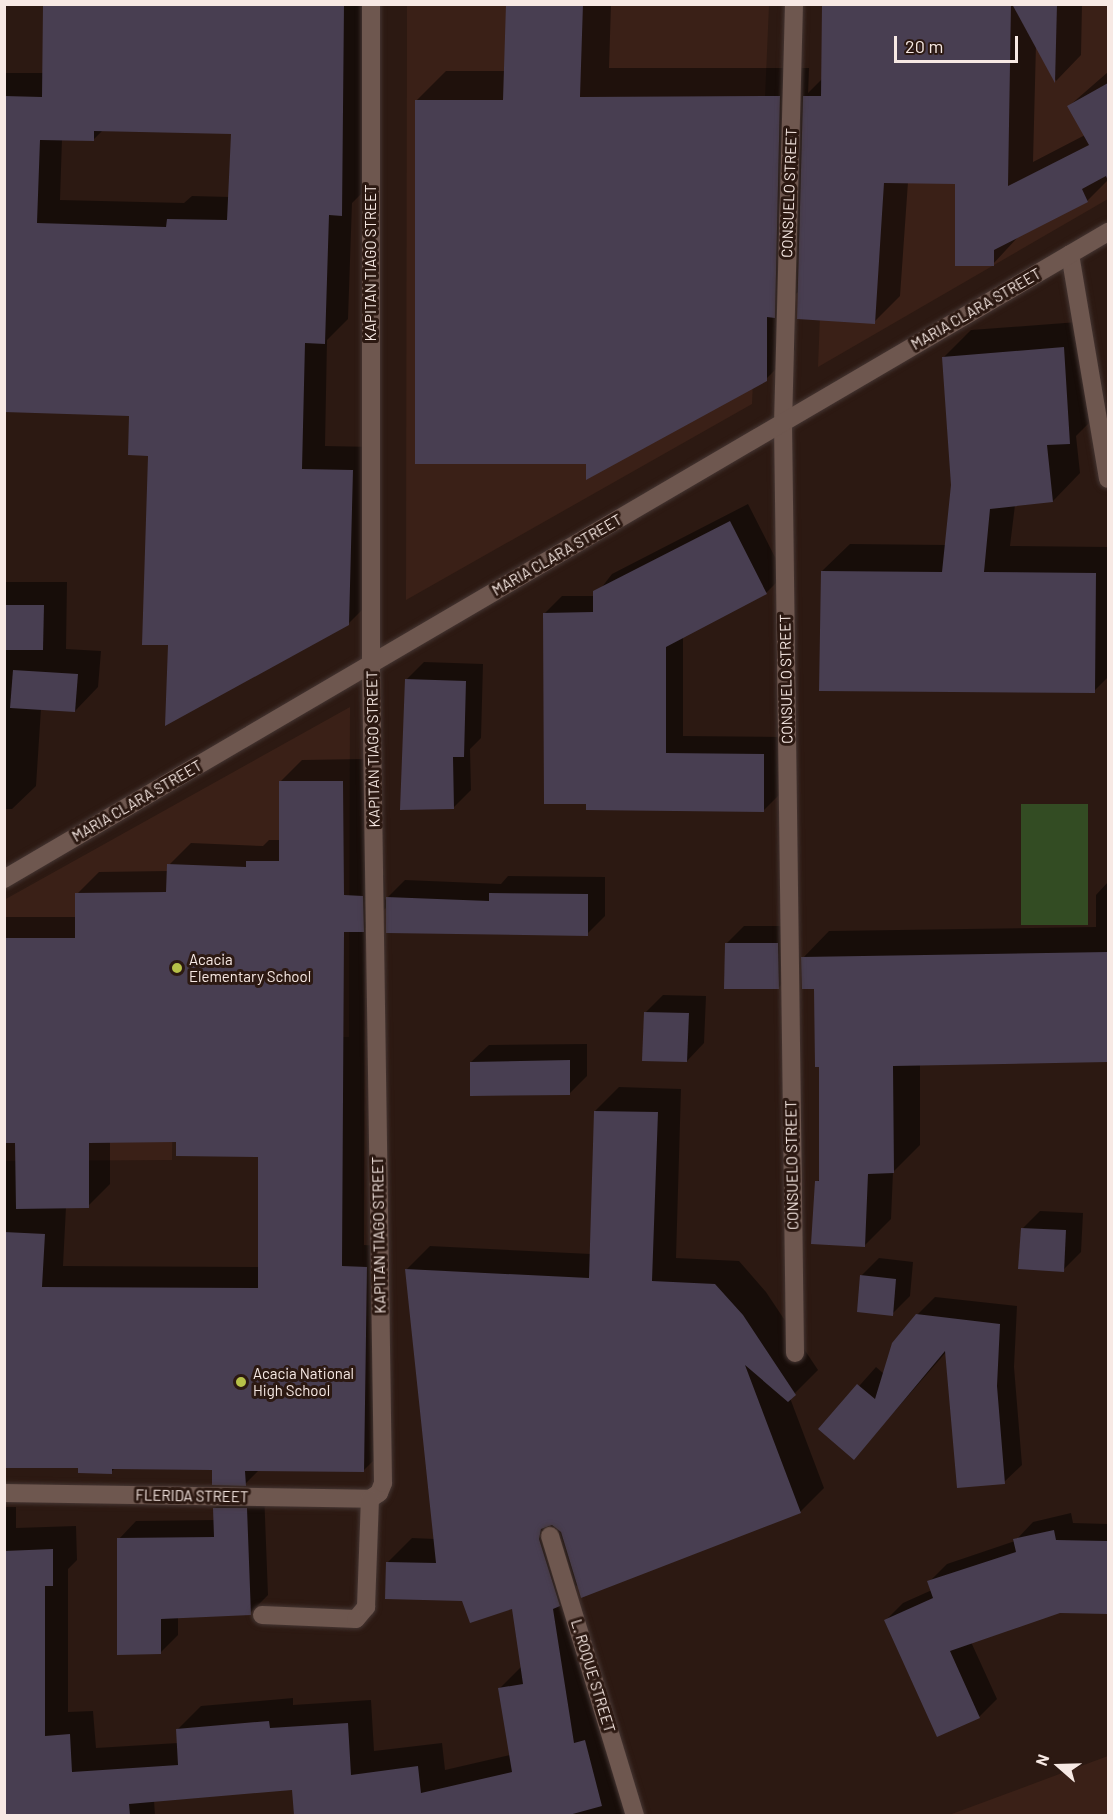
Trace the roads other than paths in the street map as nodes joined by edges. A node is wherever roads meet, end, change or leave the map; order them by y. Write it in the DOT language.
graph roads {
  1 [pos="371,4"];
  2 [pos="794,4"];
  3 [pos="1108,232"];
  4 [pos="1070,254"];
  5 [pos="783,423"];
  6 [pos="1108,479"];
  7 [pos="371,664"];
  8 [pos="4,879"];
  9 [pos="795,1353"];
  10 [pos="4,1493"];
  11 [pos="374,1496"];
  12 [pos="550,1536"];
  13 [pos="262,1615"];
  14 [pos="635,1815"];
  1 -- 7 [label="street, KAPITAN TIAGO STREET"];
  2 -- 5 [label="street, CONSUELO STREET"];
  3 -- 4 [label="street, MARIA CLARA STREET"];
  4 -- 5 [label="street, MARIA CLARA STREET"];
  4 -- 6 [label="street"];
  5 -- 7 [label="street, MARIA CLARA STREET"];
  5 -- 9 [label="street, CONSUELO STREET"];
  7 -- 8 [label="street, MARIA CLARA STREET"];
  7 -- 11 [label="street, KAPITAN TIAGO STREET"];
  10 -- 11 [label="street, FLERIDA STREET"];
  11 -- 13 [label="street, KAPITAN TIAGO STREET"];
  12 -- 14 [label="street, L. ROQUE STREET"];
}
